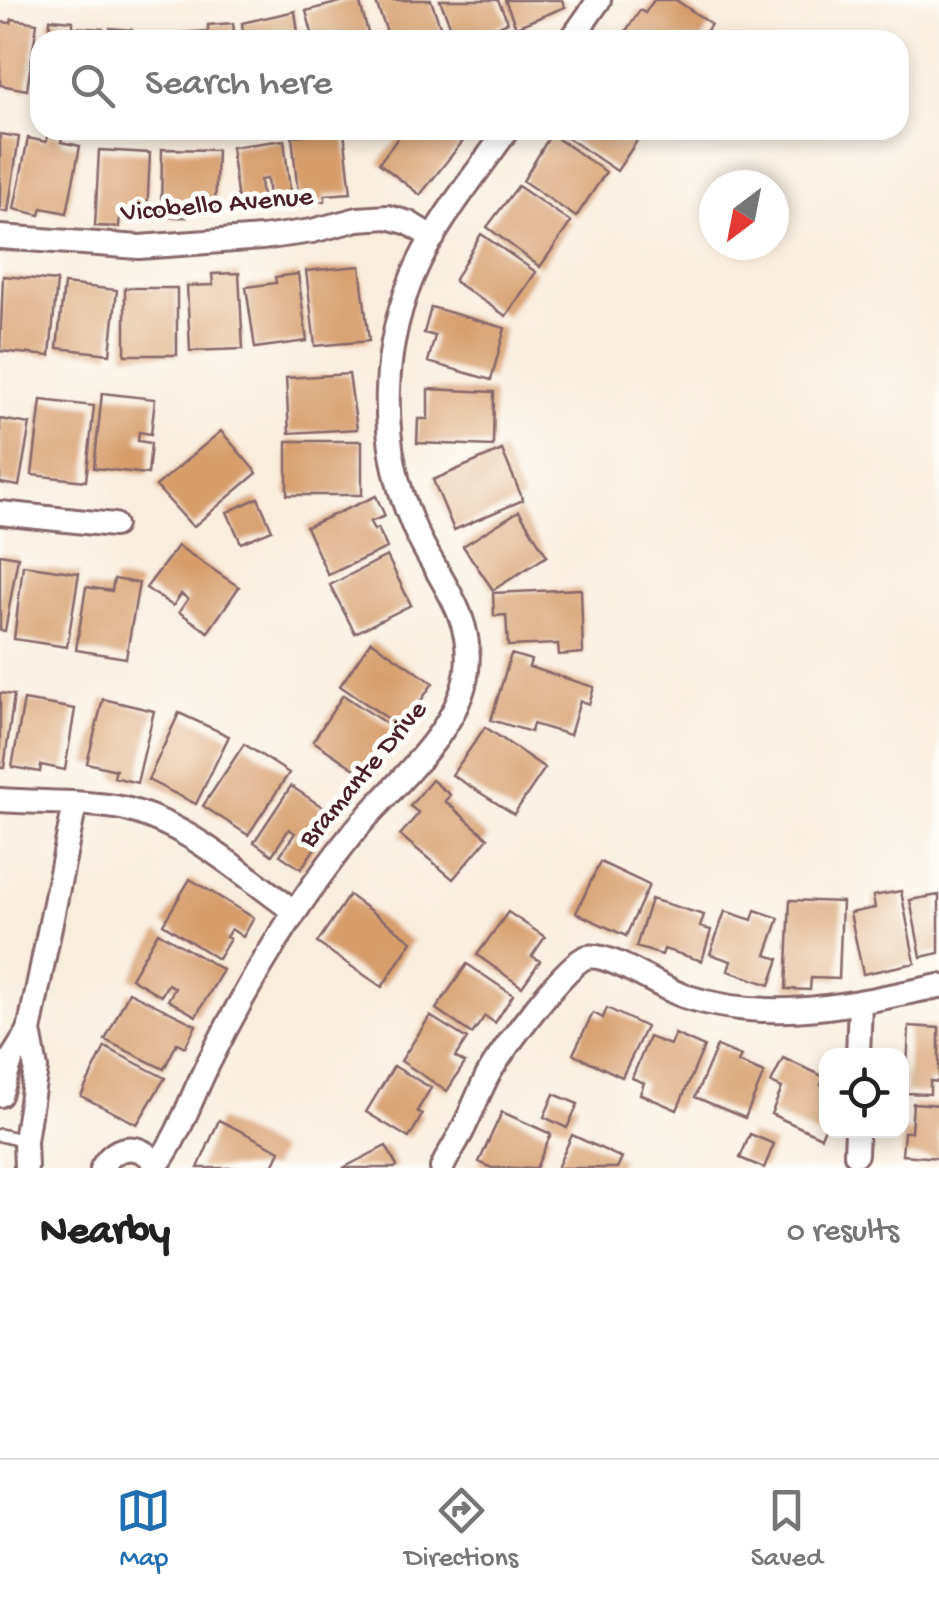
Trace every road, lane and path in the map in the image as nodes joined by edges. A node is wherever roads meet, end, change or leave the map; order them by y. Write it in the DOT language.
graph roads {
  1 [pos="599,0"];
  2 [pos="578,30"];
  3 [pos="500,140"];
  4 [pos="0,237"];
  5 [pos="433,238"];
  6 [pos="0,513"];
  7 [pos="114,524"];
  8 [pos="0,800"];
  9 [pos="75,804"];
  10 [pos="294,911"];
  11 [pos="939,986"];
  12 [pos="860,1002"];
  13 [pos="28,1031"];
  14 [pos="858,1048"];
  15 [pos="0,1095"];
  16 [pos="0,1134"];
  17 [pos="25,1140"];
  18 [pos="157,1166"];
  19 [pos="26,1168"];
  20 [pos="102,1168"];
  21 [pos="442,1168"];
  1 -- 2 [label="street"];
  3 -- 5 [label="street, Bramante Drive"];
  4 -- 5 [label="street, Vicobello Avenue"];
  5 -- 10 [label="street, Bramante Drive"];
  6 -- 7 [label="street"];
  8 -- 9 [label="street"];
  9 -- 10 [label="street"];
  9 -- 13 [label="street"];
  10 -- 18 [label="street, Bramante Drive"];
  11 -- 12 [label="street"];
  12 -- 14 [label="street"];
  12 -- 21 [label="street"];
  13 -- 15 [label="street"];
  13 -- 17 [label="street"];
  16 -- 17 [label="lane"];
  17 -- 19 [label="street"];
  18 -- 20 [label="street, Bramante Drive"];
}
